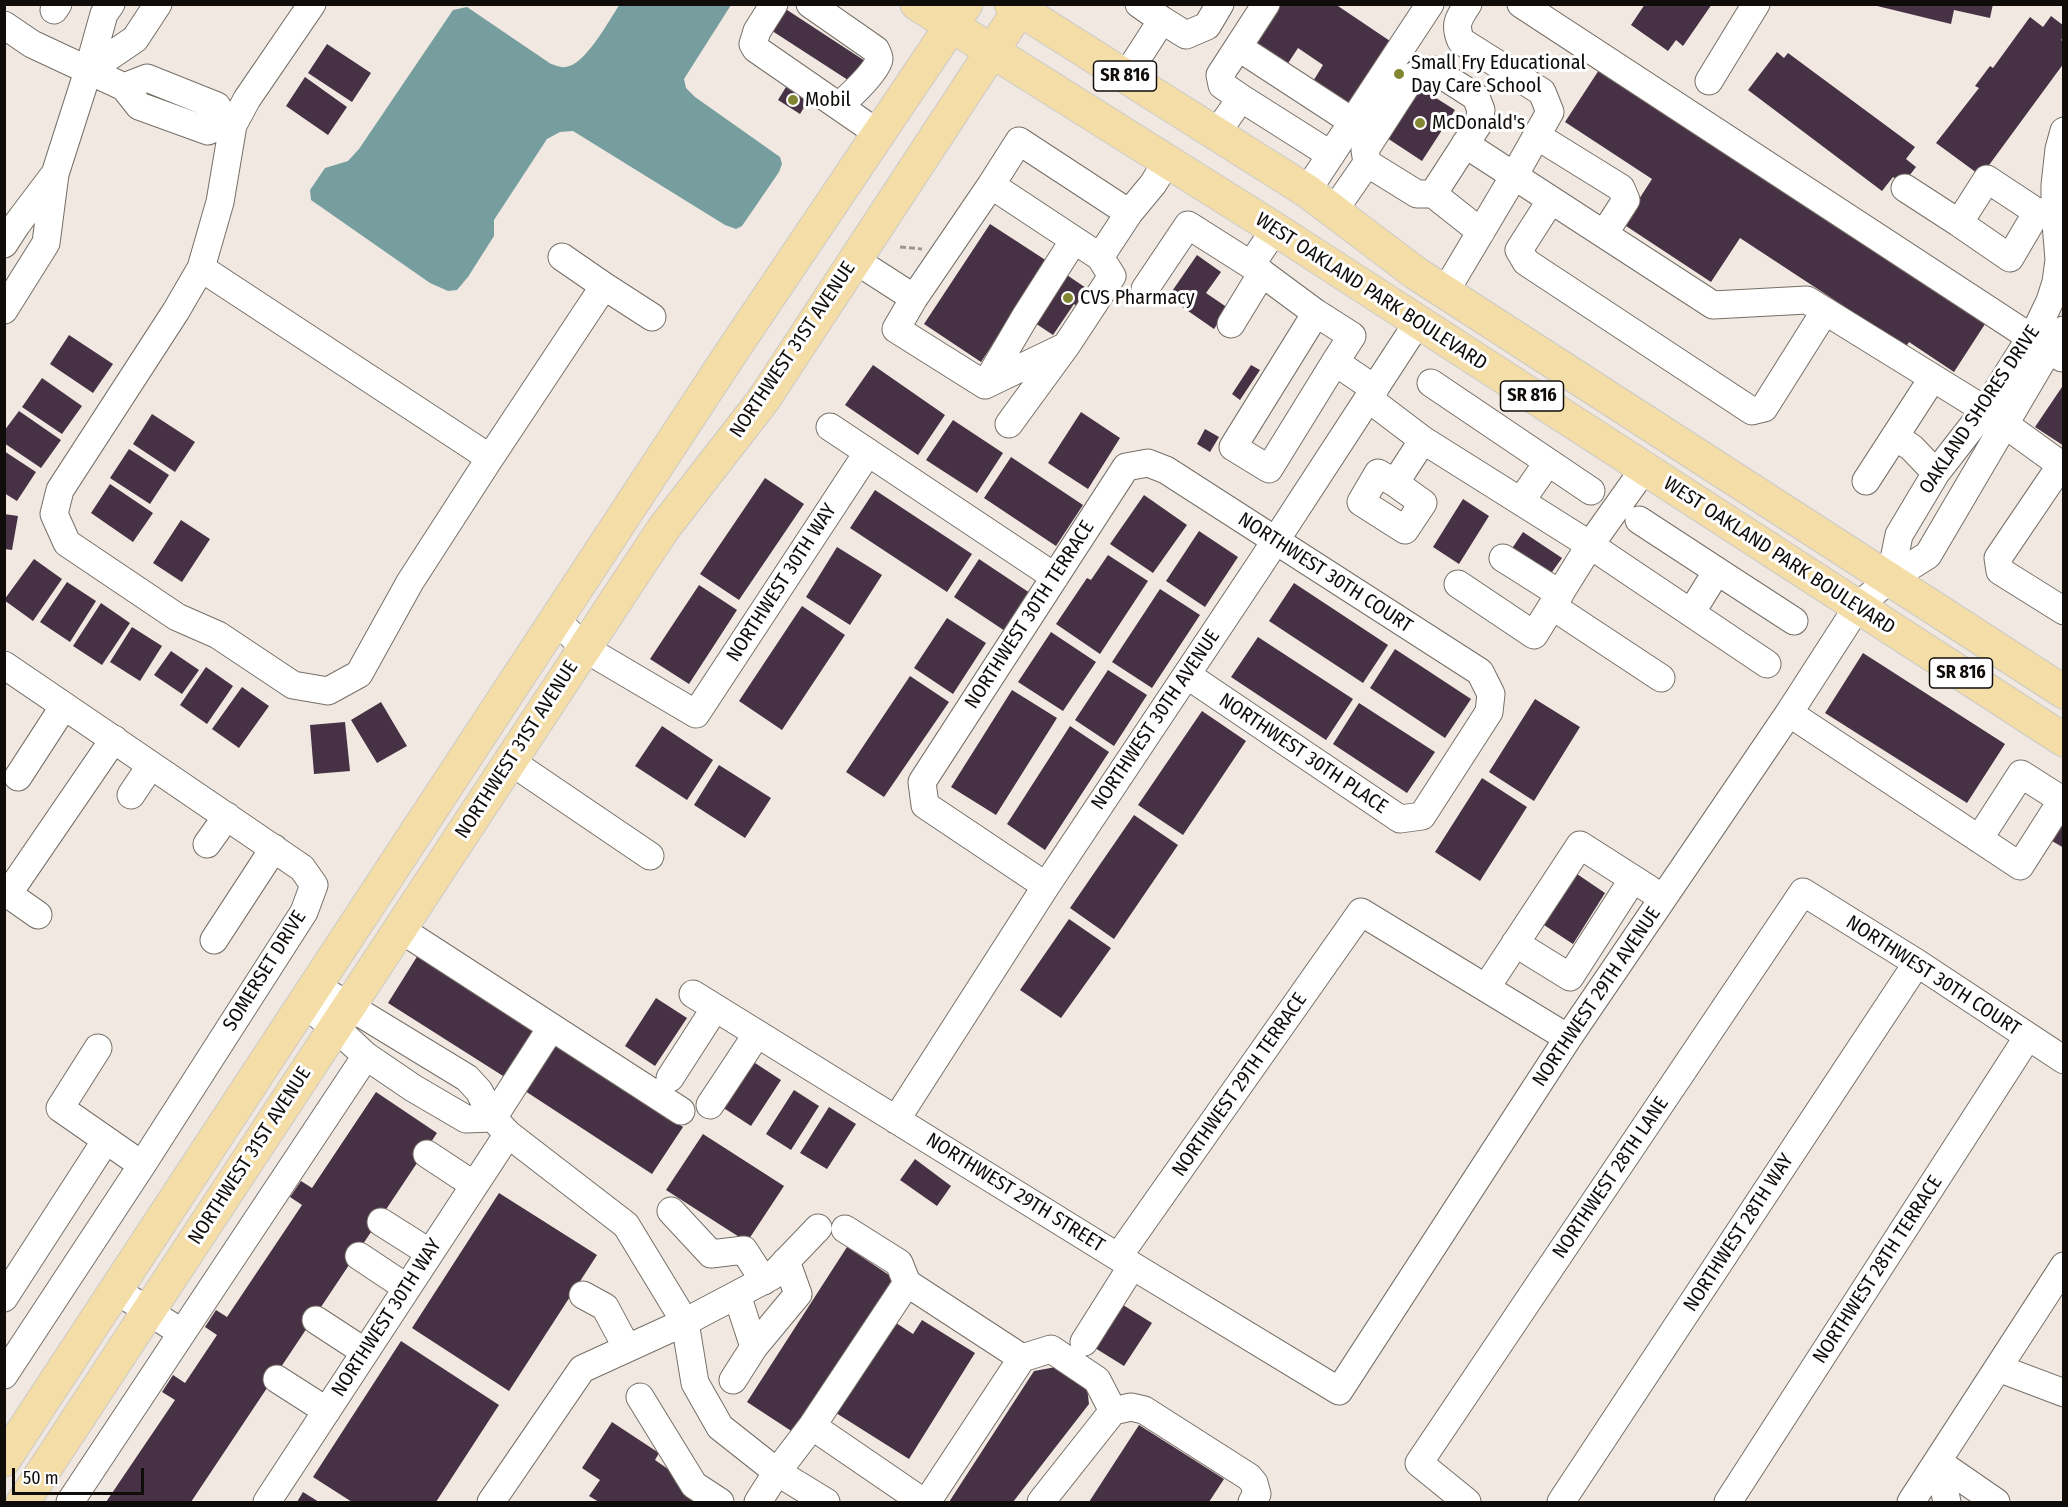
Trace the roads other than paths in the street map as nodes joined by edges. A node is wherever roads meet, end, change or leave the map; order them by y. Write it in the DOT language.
graph roads {
  1 [pos="111,4"];
  2 [pos="158,4"];
  3 [pos="312,4"];
  4 [pos="774,4"];
  5 [pos="810,4"];
  6 [pos="917,4"];
  7 [pos="1139,4"];
  8 [pos="1220,4"];
  9 [pos="1266,4"];
  10 [pos="1468,4"];
  11 [pos="1521,4"];
  12 [pos="1756,4"];
  13 [pos="1018,6"];
  14 [pos="1419,8"];
  15 [pos="959,15"];
  16 [pos="1162,20"];
  17 [pos="4,25"];
  18 [pos="1238,47"];
  19 [pos="992,50"];
  20 [pos="88,71"];
  21 [pos="1126,76"];
  22 [pos="1708,81"];
  23 [pos="124,87"];
  24 [pos="191,96"];
  25 [pos="1241,98"];
  26 [pos="839,106"];
  27 [pos="181,122"];
  28 [pos="1353,122"];
  29 [pos="230,124"];
  30 [pos="2064,131"];
  31 [pos="879,134"];
  32 [pos="1216,134"];
  33 [pos="1472,134"];
  34 [pos="1537,136"];
  35 [pos="1331,155"];
  36 [pos="1168,160"];
  37 [pos="1367,163"];
  38 [pos="55,174"];
  39 [pos="1514,176"];
  40 [pos="991,185"];
  41 [pos="1905,188"];
  42 [pos="1307,191"];
  43 [pos="1433,194"];
  44 [pos="1551,200"];
  45 [pos="1333,212"];
  46 [pos="2046,212"];
  47 [pos="1129,213"];
  48 [pos="1959,223"];
  49 [pos="1275,229"];
  50 [pos="1481,232"];
  51 [pos="1604,234"];
  52 [pos="1074,240"];
  53 [pos="2060,241"];
  54 [pos="4,244"];
  55 [pos="562,257"];
  56 [pos="1101,257"];
  57 [pos="855,260"];
  58 [pos="201,268"];
  59 [pos="1257,269"];
  60 [pos="604,286"];
  61 [pos="1145,289"];
  62 [pos="1370,291"];
  63 [pos="1445,292"];
  64 [pos="2058,295"];
  65 [pos="915,298"];
  66 [pos="4,310"];
  67 [pos="1825,311"];
  68 [pos="1316,313"];
  69 [pos="1478,313"];
  70 [pos="652,317"];
  71 [pos="1418,322"];
  72 [pos="1231,324"];
  73 [pos="2052,344"];
  74 [pos="1066,346"];
  75 [pos="1335,363"];
  76 [pos="1932,379"];
  77 [pos="1431,383"];
  78 [pos="985,385"];
  79 [pos="1372,394"];
  80 [pos="1996,418"];
  81 [pos="1009,424"];
  82 [pos="830,427"];
  83 [pos="1895,436"];
  84 [pos="1423,440"];
  85 [pos="868,452"];
  86 [pos="490,458"];
  87 [pos="1548,462"];
  88 [pos="1148,463"];
  89 [pos="2062,466"];
  90 [pos="1644,469"];
  91 [pos="1936,473"];
  92 [pos="1866,481"];
  93 [pos="1395,483"];
  94 [pos="1591,491"];
  95 [pos="1521,501"];
  96 [pos="1639,520"];
  97 [pos="1275,541"];
  98 [pos="1590,544"];
  99 [pos="1503,558"];
  100 [pos="1718,571"];
  101 [pos="1056,577"];
  102 [pos="1890,579"];
  103 [pos="1458,584"];
  104 [pos="1556,600"];
  105 [pos="1858,606"];
  106 [pos="2064,611"];
  107 [pos="1691,613"];
  108 [pos="556,619"];
  109 [pos="1794,621"];
  110 [pos="584,648"];
  111 [pos="1767,664"];
  112 [pos="4,665"];
  113 [pos="1187,675"];
  114 [pos="1661,678"];
  115 [pos="2064,692"];
  116 [pos="64,706"];
  117 [pos="1789,713"];
  118 [pos="114,739"];
  119 [pos="2064,740"];
  120 [pos="510,761"];
  121 [pos="151,765"];
  122 [pos="18,777"];
  123 [pos="132,795"];
  124 [pos="2062,798"];
  125 [pos="227,816"];
  126 [pos="1422,816"];
  127 [pos="1979,839"];
  128 [pos="207,844"];
  129 [pos="274,848"];
  130 [pos="650,856"];
  131 [pos="1633,879"];
  132 [pos="1046,886"];
  133 [pos="1803,892"];
  134 [pos="1663,898"];
  135 [pos="38,915"];
  136 [pos="400,929"];
  137 [pos="214,940"];
  138 [pos="1515,943"];
  139 [pos="1917,963"];
  140 [pos="1486,988"];
  141 [pos="693,994"];
  142 [pos="309,995"];
  143 [pos="715,1008"];
  144 [pos="341,1017"];
  145 [pos="551,1028"];
  146 [pos="757,1034"];
  147 [pos="1568,1038"];
  148 [pos="2027,1038"];
  149 [pos="98,1048"];
  150 [pos="366,1056"];
  151 [pos="2064,1060"];
  152 [pos="670,1078"];
  153 [pos="710,1105"];
  154 [pos="681,1111"];
  155 [pos="896,1120"];
  156 [pos="500,1126"];
  157 [pos="106,1140"];
  158 [pos="427,1154"];
  159 [pos="142,1165"];
  160 [pos="474,1185"];
  161 [pos="671,1211"];
  162 [pos="381,1222"];
  163 [pos="430,1253"];
  164 [pos="359,1256"];
  165 [pos="15,1260"];
  166 [pos="786,1261"];
  167 [pos="1125,1261"];
  168 [pos="2064,1266"];
  169 [pos="764,1281"];
  170 [pos="907,1283"];
  171 [pos="406,1288"];
  172 [pos="117,1290"];
  173 [pos="583,1295"];
  174 [pos="737,1295"];
  175 [pos="4,1298"];
  176 [pos="148,1311"];
  177 [pos="316,1320"];
  178 [pos="685,1322"];
  179 [pos="182,1333"];
  180 [pos="1084,1342"];
  181 [pos="754,1347"];
  182 [pos="627,1348"];
  183 [pos="365,1352"];
  184 [pos="1022,1358"];
  185 [pos="1998,1368"];
  186 [pos="4,1375"];
  187 [pos="277,1379"];
  188 [pos="733,1380"];
  189 [pos="1339,1390"];
  190 [pos="2064,1393"];
  191 [pos="639,1397"];
  192 [pos="327,1411"];
  193 [pos="1113,1411"];
  194 [pos="812,1426"];
  195 [pos="4,1460"];
  196 [pos="1938,1462"];
  197 [pos="777,1472"];
  198 [pos="498,1500"];
  199 [pos="23,1503"];
  200 [pos="70,1503"];
  201 [pos="267,1503"];
  202 [pos="720,1503"];
  203 [pos="758,1503"];
  204 [pos="825,1503"];
  205 [pos="925,1503"];
  206 [pos="1041,1503"];
  207 [pos="1252,1503"];
  208 [pos="1467,1503"];
  209 [pos="1561,1503"];
  210 [pos="1728,1503"];
  211 [pos="1911,1503"];
  212 [pos="1947,1503"];
  213 [pos="1996,1503"];
  1 -- 20 [label="street"];
  2 -- 20 [label="street"];
  3 -- 29 [label="street"];
  4 -- 26 [label="street"];
  5 -- 26 [label="street"];
  6 -- 15 [label="main road, WEST OAKLAND PARK BOULEVARD / SR 816"];
  7 -- 16 [label="street"];
  8 -- 16 [label="street"];
  9 -- 18 [label="street"];
  10 -- 34 [label="street"];
  11 -- 73 [label="street"];
  12 -- 22 [label="street"];
  13 -- 19 [label="main road, NORTHWEST 31ST AVENUE"];
  13 -- 21 [label="main road, WEST OAKLAND PARK BOULEVARD / SR 816"];
  14 -- 28 [label="street"];
  15 -- 19 [label="main road, WEST OAKLAND PARK BOULEVARD / SR 816"];
  15 -- 31 [label="main road, NORTHWEST 31ST AVENUE"];
  16 -- 21 [label="street"];
  17 -- 20 [label="street"];
  18 -- 25 [label="street"];
  18 -- 28 [label="street"];
  19 -- 36 [label="main road, WEST OAKLAND PARK BOULEVARD / SR 816"];
  19 -- 57 [label="main road, NORTHWEST 31ST AVENUE"];
  20 -- 23 [label="street"];
  20 -- 38 [label="street"];
  21 -- 32 [label="main road, WEST OAKLAND PARK BOULEVARD / SR 816"];
  23 -- 24 [label="street"];
  23 -- 27 [label="street"];
  24 -- 27 [label="street"];
  24 -- 29 [label="street"];
  25 -- 32 [label="street"];
  25 -- 35 [label="street"];
  26 -- 31 [label="street"];
  27 -- 29 [label="street"];
  28 -- 35 [label="street"];
  29 -- 58 [label="street"];
  30 -- 46 [label="street, OAKLAND SHORES DRIVE"];
  31 -- 108 [label="main road, NORTHWEST 31ST AVENUE"];
  32 -- 42 [label="main road, WEST OAKLAND PARK BOULEVARD / SR 816"];
  33 -- 37 [label="street"];
  33 -- 39 [label="street"];
  33 -- 43 [label="street"];
  34 -- 39 [label="street"];
  34 -- 51 [label="street"];
  35 -- 42 [label="street"];
  36 -- 47 [label="street"];
  36 -- 49 [label="main road, WEST OAKLAND PARK BOULEVARD / SR 816"];
  37 -- 43 [label="street"];
  37 -- 45 [label="street"];
  38 -- 54 [label="street"];
  38 -- 66 [label="street"];
  39 -- 44 [label="street"];
  39 -- 50 [label="street"];
  40 -- 47 [label="street"];
  40 -- 52 [label="street"];
  40 -- 65 [label="street"];
  41 -- 48 [label="street"];
  42 -- 45 [label="main road, WEST OAKLAND PARK BOULEVARD / SR 816"];
  43 -- 50 [label="street"];
  44 -- 51 [label="street"];
  44 -- 67 [label="street"];
  45 -- 63 [label="main road, WEST OAKLAND PARK BOULEVARD / SR 816"];
  46 -- 48 [label="street"];
  46 -- 48 [label="street"];
  46 -- 53 [label="street, OAKLAND SHORES DRIVE"];
  47 -- 56 [label="street"];
  49 -- 59 [label="street"];
  49 -- 62 [label="main road, WEST OAKLAND PARK BOULEVARD / SR 816"];
  50 -- 63 [label="street"];
  51 -- 67 [label="street"];
  52 -- 56 [label="street"];
  52 -- 78 [label="street"];
  53 -- 64 [label="street, OAKLAND SHORES DRIVE"];
  55 -- 60 [label="street"];
  56 -- 74 [label="street"];
  57 -- 65 [label="street"];
  57 -- 110 [label="main road, NORTHWEST 31ST AVENUE"];
  58 -- 86 [label="street"];
  58 -- 86 [label="street"];
  59 -- 61 [label="street"];
  59 -- 68 [label="street"];
  59 -- 72 [label="street"];
  60 -- 70 [label="street"];
  60 -- 86 [label="street"];
  62 -- 63 [label="main road"];
  62 -- 71 [label="main road, WEST OAKLAND PARK BOULEVARD / SR 816"];
  63 -- 69 [label="main road, WEST OAKLAND PARK BOULEVARD / SR 816"];
  64 -- 73 [label="street, OAKLAND SHORES DRIVE"];
  65 -- 78 [label="street"];
  67 -- 76 [label="street"];
  68 -- 75 [label="street"];
  68 -- 75 [label="street"];
  69 -- 71 [label="main road"];
  69 -- 102 [label="main road, WEST OAKLAND PARK BOULEVARD / SR 816"];
  71 -- 79 [label="street, NORTHWEST 30TH AVENUE"];
  71 -- 90 [label="main road, WEST OAKLAND PARK BOULEVARD / SR 816"];
  73 -- 80 [label="street, OAKLAND SHORES DRIVE"];
  74 -- 78 [label="street"];
  74 -- 81 [label="street"];
  75 -- 79 [label="street"];
  76 -- 80 [label="street"];
  76 -- 83 [label="street"];
  77 -- 87 [label="street"];
  79 -- 84 [label="street"];
  79 -- 97 [label="street, NORTHWEST 30TH AVENUE"];
  80 -- 89 [label="street"];
  80 -- 91 [label="street, OAKLAND SHORES DRIVE"];
  80 -- 102 [label="street, OAKLAND SHORES DRIVE"];
  82 -- 85 [label="street"];
  83 -- 91 [label="street"];
  83 -- 92 [label="street"];
  84 -- 93 [label="street"];
  84 -- 95 [label="street"];
  85 -- 101 [label="street"];
  85 -- 110 [label="street, NORTHWEST 30TH WAY"];
  87 -- 94 [label="street"];
  87 -- 95 [label="street"];
  88 -- 97 [label="street, NORTHWEST 30TH COURT"];
  88 -- 101 [label="street, NORTHWEST 30TH TERRACE"];
  89 -- 106 [label="street"];
  90 -- 98 [label="street"];
  90 -- 105 [label="main road, WEST OAKLAND PARK BOULEVARD / SR 816"];
  91 -- 102 [label="street, OAKLAND SHORES DRIVE"];
  95 -- 98 [label="street"];
  96 -- 100 [label="street"];
  97 -- 113 [label="street, NORTHWEST 30TH AVENUE"];
  97 -- 126 [label="street, NORTHWEST 30TH COURT"];
  98 -- 104 [label="street"];
  98 -- 107 [label="street"];
  99 -- 104 [label="street"];
  100 -- 107 [label="street"];
  100 -- 109 [label="street"];
  101 -- 132 [label="street, NORTHWEST 30TH TERRACE"];
  102 -- 105 [label="street, OAKLAND SHORES DRIVE"];
  102 -- 115 [label="main road, WEST OAKLAND PARK BOULEVARD / SR 816"];
  103 -- 104 [label="street"];
  104 -- 114 [label="street"];
  105 -- 117 [label="street, NORTHWEST 29TH AVENUE"];
  105 -- 119 [label="main road, WEST OAKLAND PARK BOULEVARD / SR 816"];
  107 -- 111 [label="street"];
  108 -- 110 [label="street"];
  108 -- 142 [label="main road, NORTHWEST 31ST AVENUE"];
  110 -- 120 [label="main road, NORTHWEST 31ST AVENUE"];
  112 -- 116 [label="street, SOMERSET DRIVE"];
  113 -- 126 [label="street, NORTHWEST 30TH PLACE"];
  113 -- 132 [label="street, NORTHWEST 30TH AVENUE"];
  116 -- 118 [label="street, SOMERSET DRIVE"];
  116 -- 122 [label="street"];
  117 -- 127 [label="street"];
  117 -- 134 [label="street, NORTHWEST 29TH AVENUE"];
  118 -- 121 [label="street, SOMERSET DRIVE"];
  118 -- 135 [label="street"];
  120 -- 130 [label="street"];
  120 -- 136 [label="main road, NORTHWEST 31ST AVENUE"];
  121 -- 123 [label="street"];
  121 -- 125 [label="street, SOMERSET DRIVE"];
  124 -- 127 [label="street"];
  124 -- 127 [label="street"];
  125 -- 128 [label="street"];
  125 -- 129 [label="street, SOMERSET DRIVE"];
  129 -- 137 [label="street"];
  129 -- 159 [label="street, SOMERSET DRIVE"];
  131 -- 134 [label="street"];
  131 -- 138 [label="street"];
  131 -- 138 [label="street"];
  132 -- 155 [label="street, NORTHWEST 30TH AVENUE"];
  133 -- 139 [label="street, NORTHWEST 30TH COURT"];
  133 -- 208 [label="street, NORTHWEST 28TH LANE"];
  134 -- 147 [label="street, NORTHWEST 29TH AVENUE"];
  136 -- 144 [label="main road, NORTHWEST 31ST AVENUE"];
  136 -- 145 [label="street"];
  138 -- 140 [label="street"];
  139 -- 148 [label="street, NORTHWEST 30TH COURT"];
  139 -- 209 [label="street, NORTHWEST 28TH WAY"];
  140 -- 147 [label="street"];
  140 -- 167 [label="street, NORTHWEST 29TH TERRACE"];
  141 -- 143 [label="street, NORTHWEST 29TH STREET"];
  142 -- 144 [label="street"];
  142 -- 172 [label="main road, NORTHWEST 31ST AVENUE"];
  143 -- 146 [label="street, NORTHWEST 29TH STREET"];
  143 -- 152 [label="street"];
  144 -- 150 [label="street"];
  144 -- 156 [label="street"];
  144 -- 176 [label="main road, NORTHWEST 31ST AVENUE"];
  145 -- 154 [label="street"];
  145 -- 156 [label="street, NORTHWEST 30TH WAY"];
  146 -- 153 [label="street"];
  146 -- 155 [label="street, NORTHWEST 29TH STREET"];
  147 -- 189 [label="street, NORTHWEST 29TH AVENUE"];
  148 -- 151 [label="street, NORTHWEST 30TH COURT"];
  148 -- 210 [label="street, NORTHWEST 28TH TERRACE"];
  149 -- 157 [label="street"];
  150 -- 156 [label="street"];
  150 -- 179 [label="street"];
  155 -- 167 [label="street, NORTHWEST 29TH STREET"];
  156 -- 160 [label="street, NORTHWEST 30TH WAY"];
  156 -- 178 [label="street"];
  157 -- 159 [label="street"];
  157 -- 165 [label="street"];
  158 -- 160 [label="street"];
  159 -- 186 [label="street, SOMERSET DRIVE"];
  160 -- 163 [label="street, NORTHWEST 30TH WAY"];
  161 -- 169 [label="street"];
  162 -- 163 [label="street"];
  163 -- 171 [label="street, NORTHWEST 30TH WAY"];
  164 -- 171 [label="street"];
  165 -- 175 [label="street"];
  166 -- 169 [label="street"];
  166 -- 170 [label="street"];
  166 -- 181 [label="street"];
  167 -- 180 [label="street, NORTHWEST 29TH TERRACE"];
  167 -- 189 [label="street, NORTHWEST 29TH STREET"];
  168 -- 185 [label="street"];
  169 -- 174 [label="street"];
  170 -- 184 [label="street"];
  170 -- 194 [label="street"];
  171 -- 183 [label="street, NORTHWEST 30TH WAY"];
  172 -- 176 [label="street"];
  172 -- 195 [label="main road, NORTHWEST 31ST AVENUE"];
  173 -- 182 [label="street"];
  174 -- 178 [label="street"];
  174 -- 181 [label="street"];
  176 -- 179 [label="street"];
  176 -- 199 [label="main road, NORTHWEST 31ST AVENUE"];
  177 -- 183 [label="street"];
  178 -- 182 [label="street"];
  178 -- 197 [label="street"];
  179 -- 200 [label="street"];
  181 -- 188 [label="street"];
  182 -- 198 [label="street"];
  183 -- 192 [label="street, NORTHWEST 30TH WAY"];
  184 -- 193 [label="street"];
  184 -- 205 [label="street"];
  185 -- 190 [label="street"];
  185 -- 196 [label="street"];
  187 -- 192 [label="street"];
  191 -- 202 [label="street"];
  192 -- 201 [label="street, NORTHWEST 30TH WAY"];
  193 -- 206 [label="street"];
  193 -- 207 [label="street"];
  194 -- 197 [label="street"];
  194 -- 205 [label="street"];
  196 -- 211 [label="street"];
  196 -- 212 [label="street"];
  196 -- 213 [label="street"];
  197 -- 203 [label="street"];
  197 -- 204 [label="street"];
}
